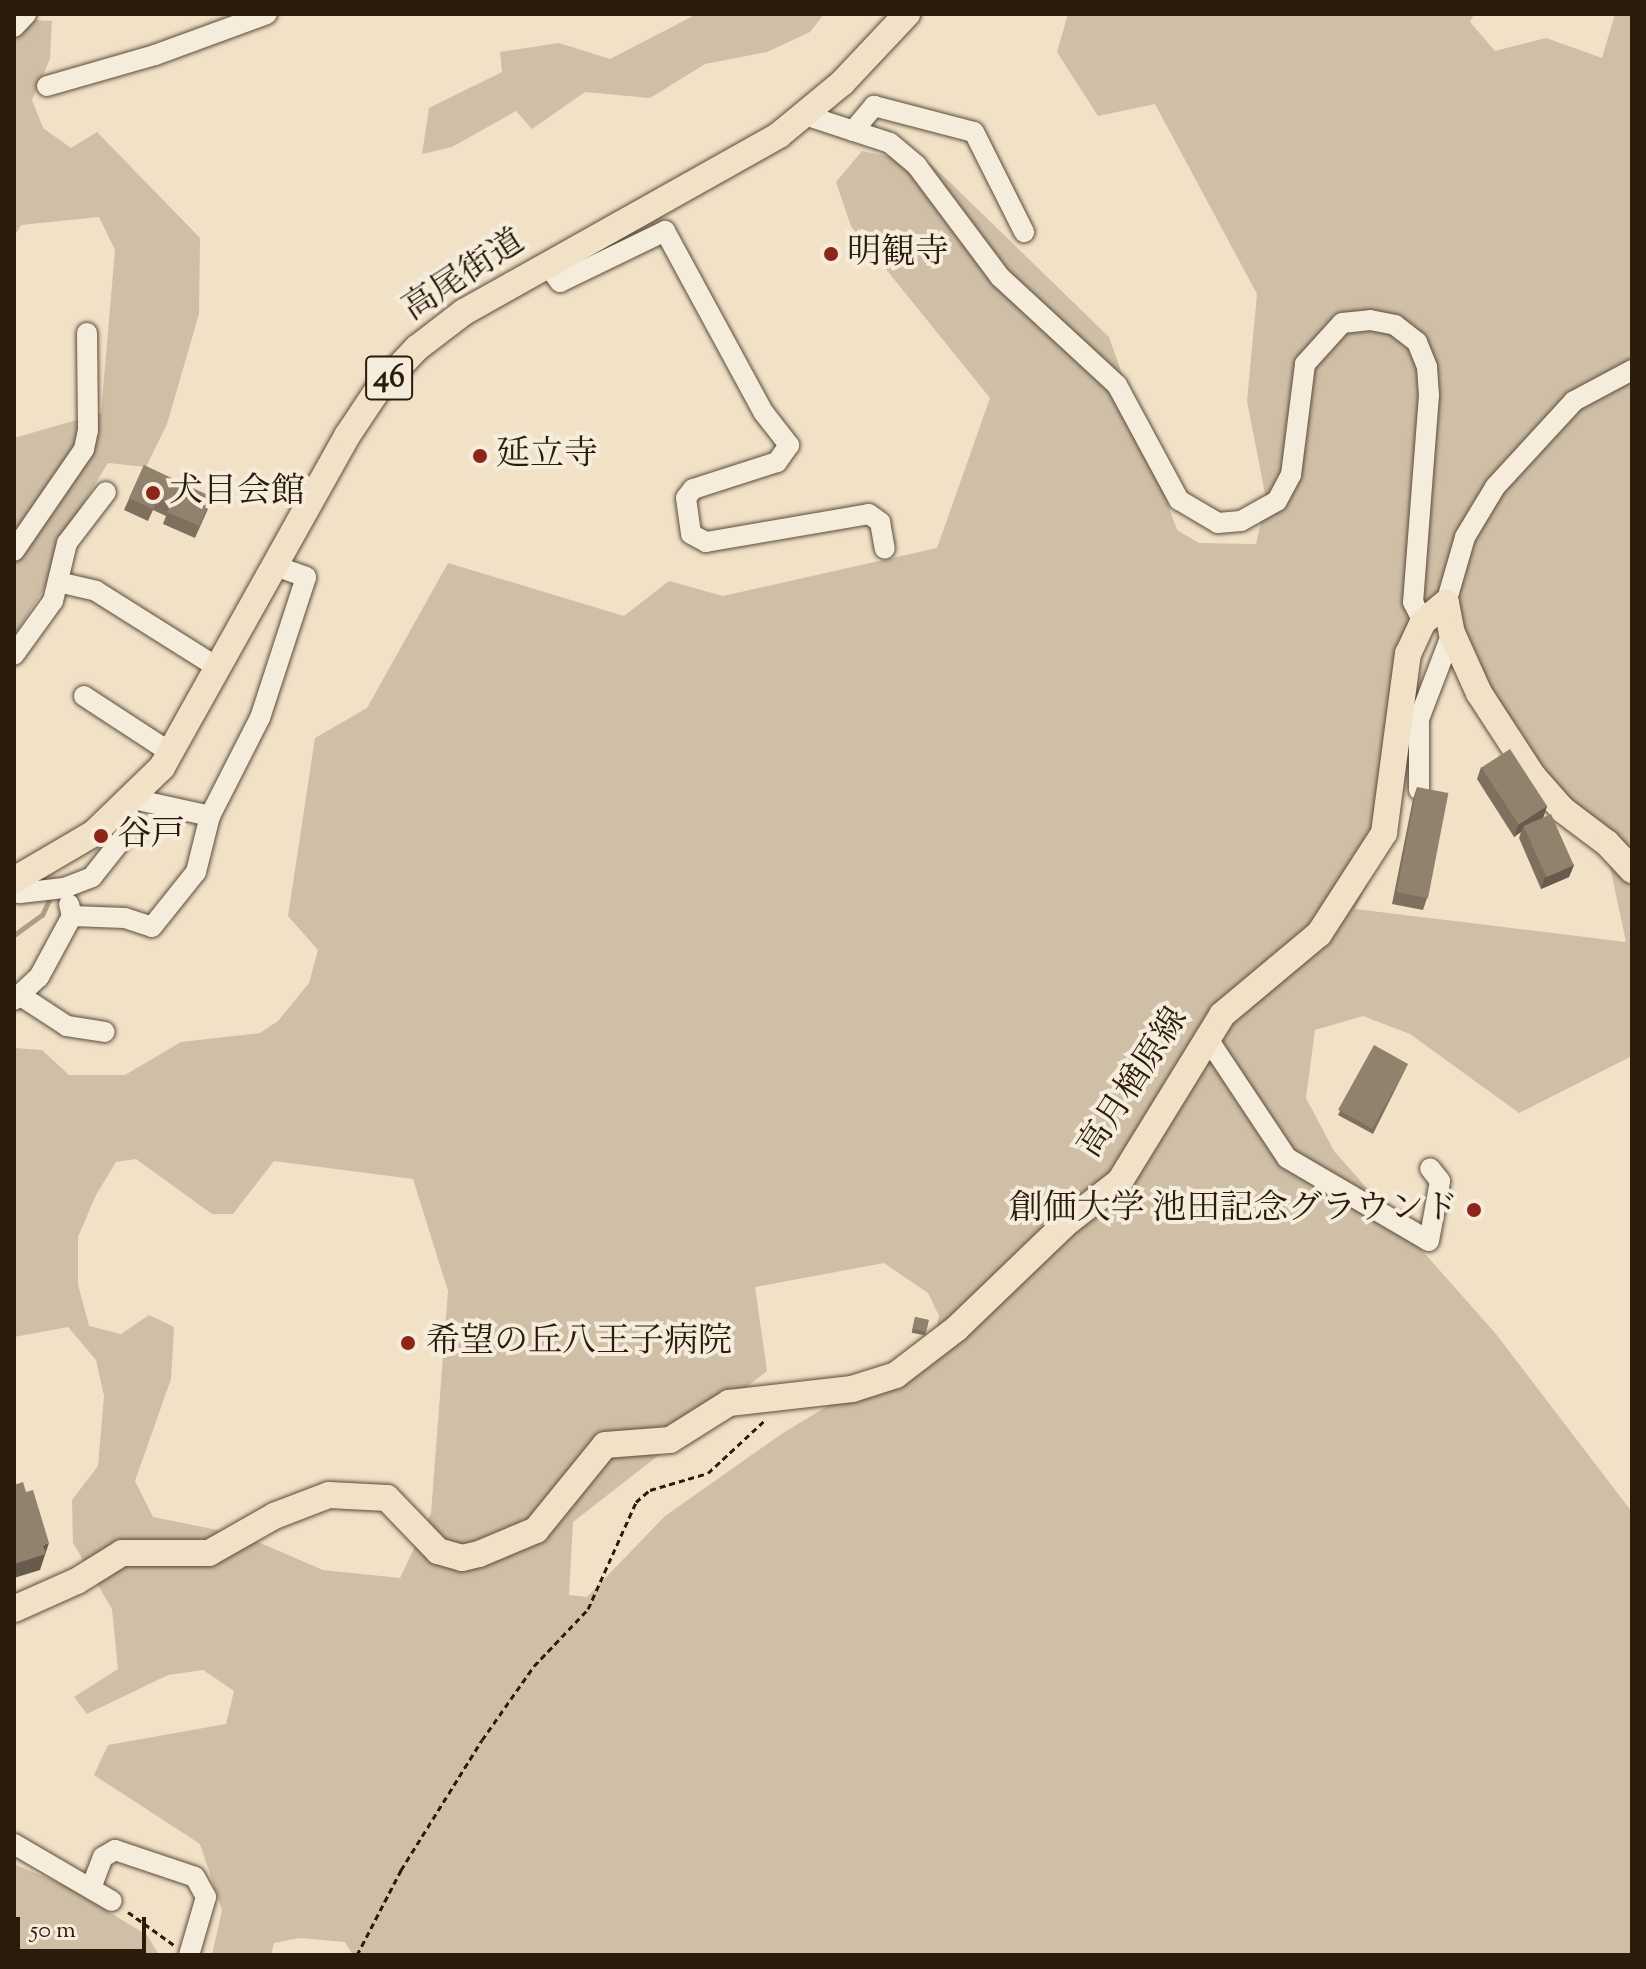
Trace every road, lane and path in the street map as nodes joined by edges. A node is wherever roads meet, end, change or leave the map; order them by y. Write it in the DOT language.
graph roads {
  1 [pos="26,14"];
  2 [pos="267,14"];
  3 [pos="907,14"];
  4 [pos="14,27"];
  5 [pos="47,86"];
  6 [pos="805,115"];
  7 [pos="853,131"];
  8 [pos="1024,232"];
  9 [pos="547,264"];
  10 [pos="87,333"];
  11 [pos="1632,370"];
  12 [pos="106,492"];
  13 [pos="885,549"];
  14 [pos="14,551"];
  15 [pos="276,566"];
  16 [pos="58,582"];
  17 [pos="1446,603"];
  18 [pos="1423,622"];
  19 [pos="1452,633"];
  20 [pos="14,655"];
  21 [pos="220,669"];
  22 [pos="84,696"];
  23 [pos="171,753"];
  24 [pos="1419,790"];
  25 [pos="130,802"];
  26 [pos="210,816"];
  27 [pos="1632,870"];
  28 [pos="14,880"];
  29 [pos="14,888"];
  30 [pos="64,888"];
  31 [pos="72,916"];
  32 [pos="17,998"];
  33 [pos="105,1032"];
  34 [pos="1206,1036"];
  35 [pos="1430,1168"];
  36 [pos="775,1401"];
  37 [pos="14,1609"];
  38 [pos="14,1844"];
  39 [pos="91,1888"];
  40 [pos="112,1901"];
  41 [pos="189,1955"];
  42 [pos="357,1955"];
  1 -- 4 [label="street"];
  2 -- 5 [label="street"];
  3 -- 6 [label="main road, 高尾街道 / 46"];
  6 -- 7 [label="street"];
  6 -- 9 [label="main road, 高尾街道 / 46"];
  7 -- 8 [label="street"];
  7 -- 18 [label="street"];
  9 -- 13 [label="street"];
  9 -- 15 [label="main road, 高尾街道 / 46"];
  10 -- 14 [label="street"];
  11 -- 17 [label="street"];
  12 -- 16 [label="street"];
  15 -- 21 [label="main road, 高尾街道 / 46"];
  15 -- 26 [label="street"];
  16 -- 20 [label="street"];
  16 -- 21 [label="street"];
  17 -- 18 [label="main road"];
  17 -- 19 [label="main road"];
  18 -- 34 [label="main road, 高月楢原線"];
  19 -- 24 [label="street"];
  19 -- 27 [label="main road"];
  21 -- 23 [label="main road, 高尾街道 / 46"];
  22 -- 23 [label="street"];
  23 -- 25 [label="main road, 高尾街道 / 46"];
  25 -- 26 [label="street"];
  25 -- 28 [label="main road, 高尾街道 / 46"];
  25 -- 30 [label="street"];
  26 -- 31 [label="street"];
  29 -- 30 [label="street"];
  30 -- 31 [label="street"];
  31 -- 32 [label="street"];
  32 -- 33 [label="street"];
  34 -- 35 [label="street"];
  34 -- 36 [label="main road, 高月楢原線"];
  36 -- 37 [label="main road, 高月楢原線"];
  36 -- 42 [label="path"];
  38 -- 39 [label="street"];
  39 -- 40 [label="street"];
  39 -- 41 [label="street"];
  40 -- 41 [label="path"];
}
